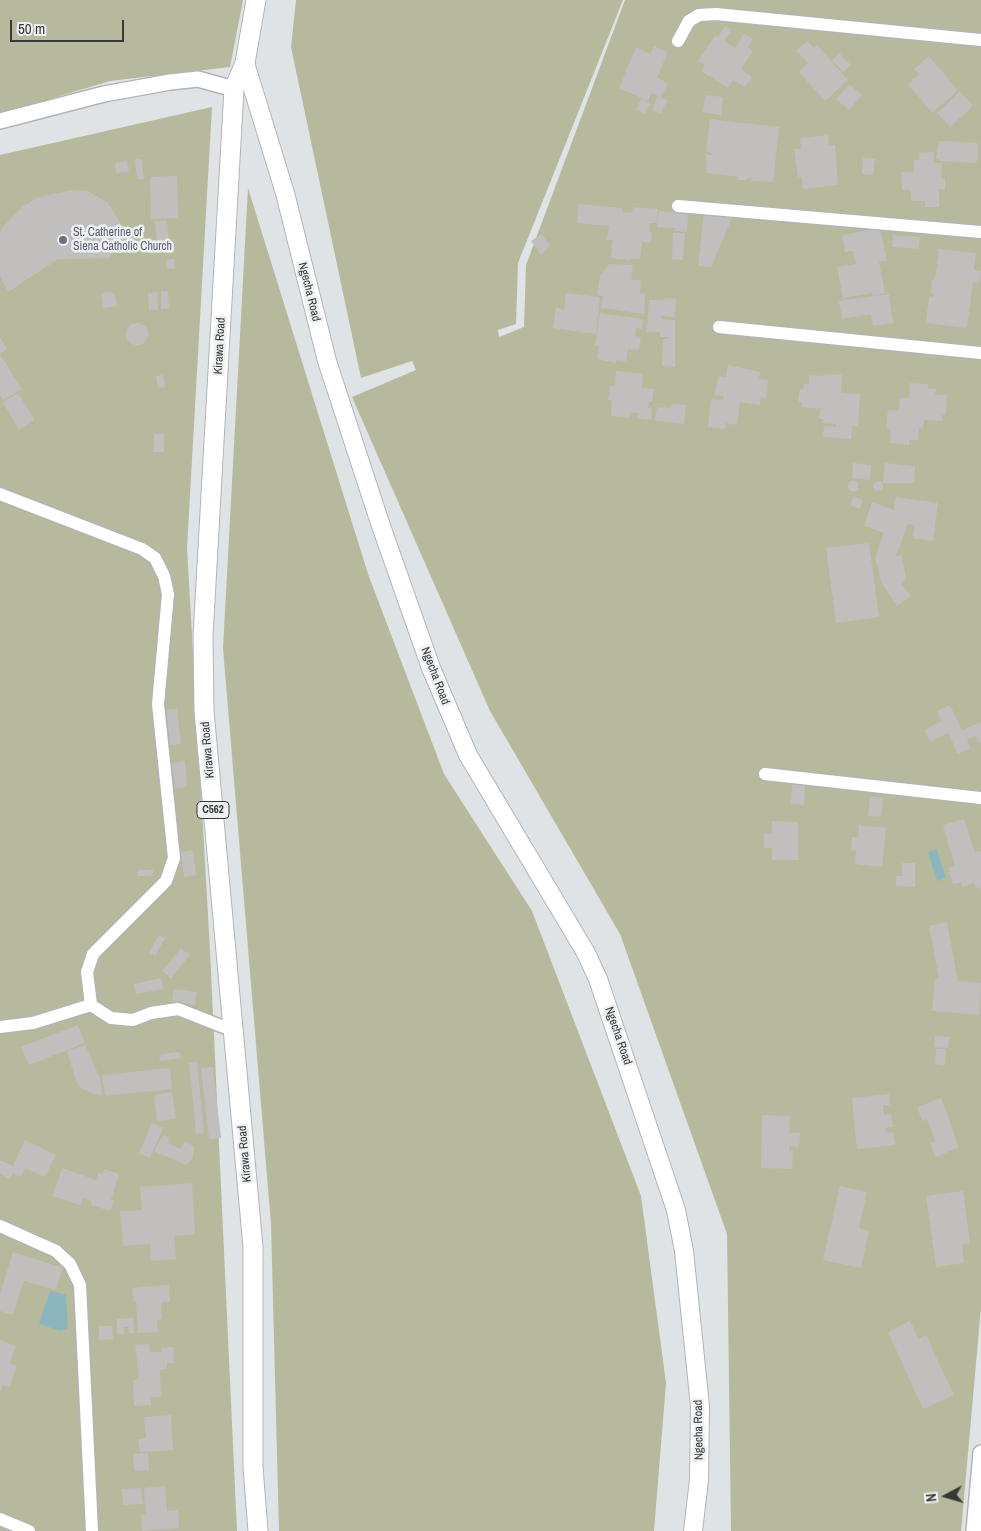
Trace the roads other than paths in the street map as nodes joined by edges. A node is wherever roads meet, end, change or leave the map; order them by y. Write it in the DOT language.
graph roads {
  1 [pos="256,0"];
  2 [pos="981,40"];
  3 [pos="678,41"];
  4 [pos="245,62"];
  5 [pos="234,89"];
  6 [pos="0,121"];
  7 [pos="678,206"];
  8 [pos="981,232"];
  9 [pos="719,327"];
  10 [pos="981,353"];
  11 [pos="0,494"];
  12 [pos="765,774"];
  13 [pos="981,798"];
  14 [pos="91,1005"];
  15 [pos="0,1026"];
  16 [pos="234,1031"];
  17 [pos="0,1226"];
  18 [pos="981,1453"];
  19 [pos="0,1519"];
  20 [pos="28,1531"];
  21 [pos="92,1531"];
  22 [pos="258,1531"];
  23 [pos="692,1531"];
  24 [pos="974,1531"];
  1 -- 4 [label="main road"];
  2 -- 3 [label="street"];
  4 -- 5 [label="main road"];
  4 -- 23 [label="main road, Ngecha Road"];
  5 -- 6 [label="street"];
  5 -- 16 [label="main road, Kirawa Road / C562"];
  7 -- 8 [label="street"];
  9 -- 10 [label="street"];
  11 -- 14 [label="street"];
  12 -- 13 [label="street"];
  14 -- 15 [label="street"];
  14 -- 16 [label="street"];
  16 -- 22 [label="main road, Kirawa Road / C562"];
  17 -- 21 [label="street"];
  18 -- 24 [label="street"];
  19 -- 20 [label="street"];
}
